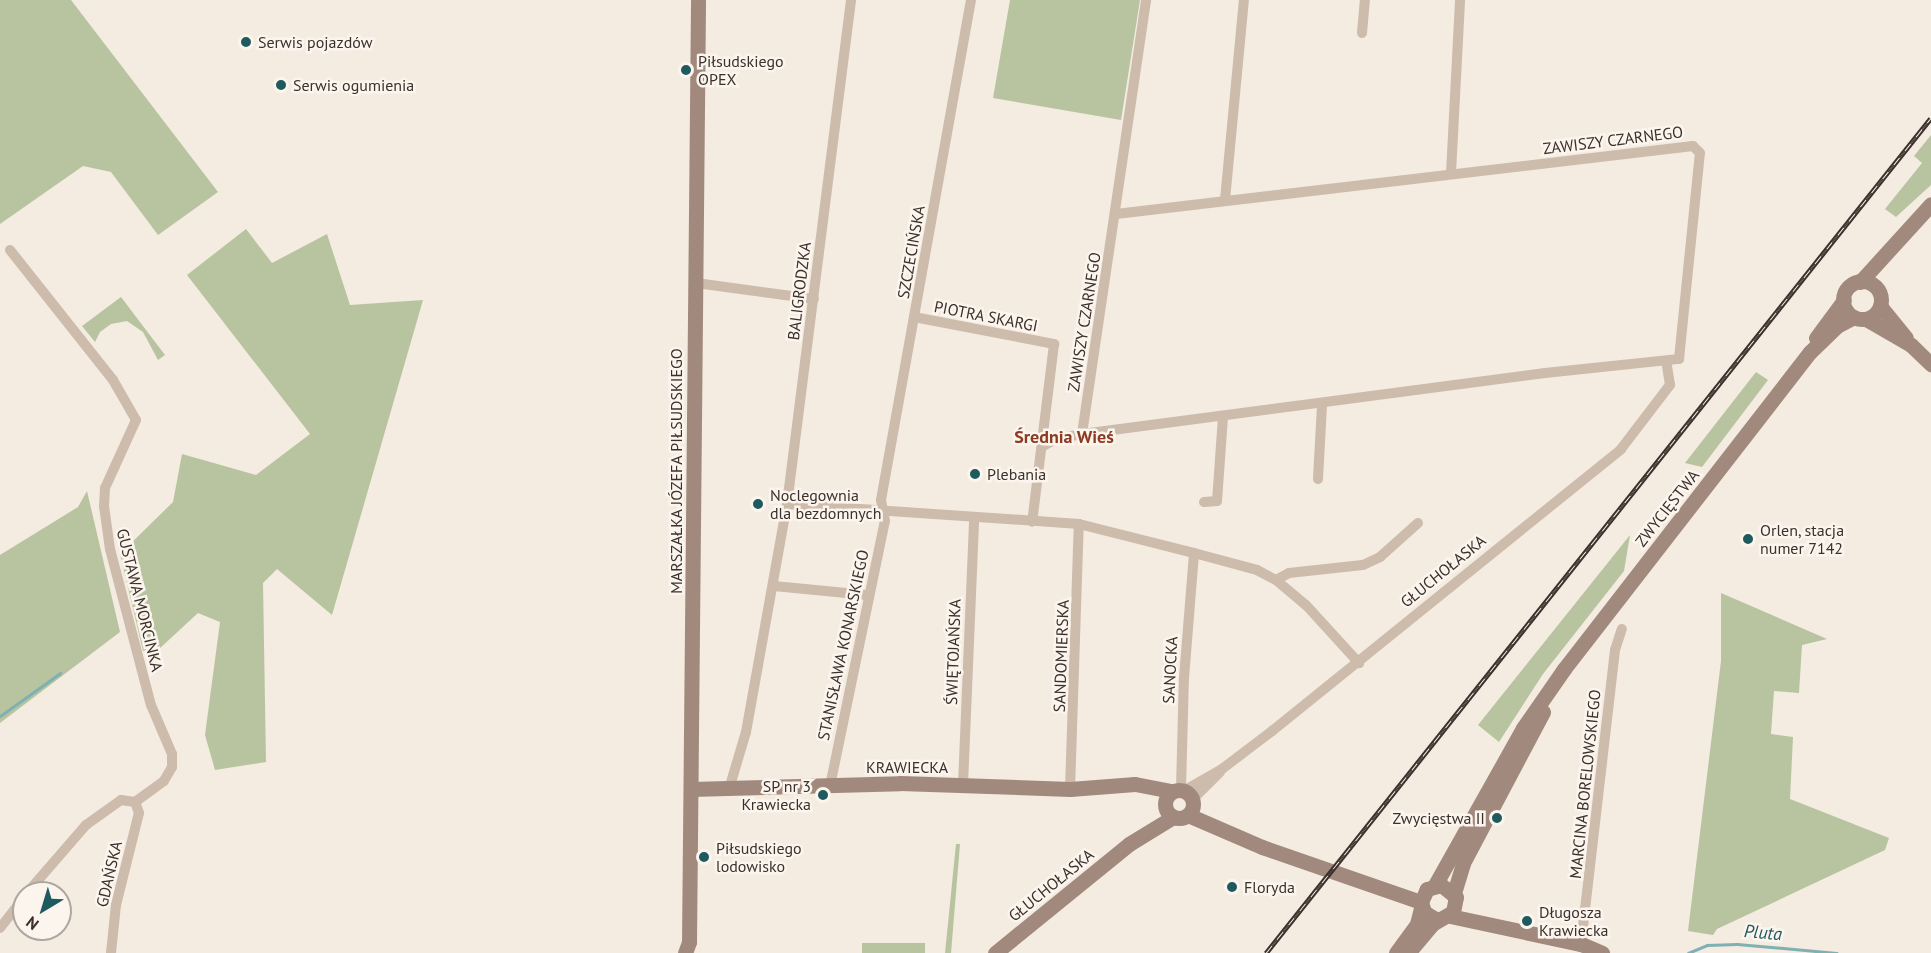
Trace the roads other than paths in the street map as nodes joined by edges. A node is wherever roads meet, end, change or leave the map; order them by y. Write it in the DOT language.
graph roads {
  1 [pos="698,0"];
  2 [pos="851,0"];
  3 [pos="971,0"];
  4 [pos="1146,0"];
  5 [pos="1244,0"];
  6 [pos="1365,0"];
  7 [pos="1460,0"];
  8 [pos="1362,33"];
  9 [pos="1451,173"];
  10 [pos="1225,200"];
  11 [pos="1931,204"];
  12 [pos="1116,214"];
  13 [pos="1894,244"];
  14 [pos="10,250"];
  15 [pos="1860,282"];
  16 [pos="696,283"];
  17 [pos="1877,289"];
  18 [pos="814,299"];
  19 [pos="1844,300"];
  20 [pos="1880,306"];
  21 [pos="914,317"];
  22 [pos="1860,318"];
  23 [pos="1911,345"];
  24 [pos="1810,352"];
  25 [pos="1666,361"];
  26 [pos="1931,364"];
  27 [pos="1322,404"];
  28 [pos="1223,418"];
  29 [pos="1082,434"];
  30 [pos="1043,446"];
  31 [pos="1318,479"];
  32 [pos="1204,502"];
  33 [pos="787,504"];
  34 [pos="883,510"];
  35 [pos="974,520"];
  36 [pos="1032,522"];
  37 [pos="1418,523"];
  38 [pos="1079,524"];
  39 [pos="1194,553"];
  40 [pos="1276,580"];
  41 [pos="774,586"];
  42 [pos="867,595"];
  43 [pos="1622,628"];
  44 [pos="1359,663"];
  45 [pos="1553,687"];
  46 [pos="963,785"];
  47 [pos="830,786"];
  48 [pos="691,789"];
  49 [pos="729,789"];
  50 [pos="1070,789"];
  51 [pos="135,802"];
  52 [pos="1179,802"];
  53 [pos="37,881"];
  54 [pos="1436,885"];
  55 [pos="1455,895"];
  56 [pos="1421,905"];
  57 [pos="12,912"];
  58 [pos="1443,918"];
  59 [pos="0,928"];
  60 [pos="1512,928"];
  61 [pos="1581,944"];
  62 [pos="689,949"];
  63 [pos="111,953"];
  64 [pos="995,953"];
  65 [pos="1396,953"];
  66 [pos="1408,953"];
  67 [pos="1602,953"];
  1 -- 16 [label="main road, MARSZAŁKA JÓZEFA PIŁSUDSKIEGO"];
  2 -- 18 [label="street, BALIGRODZKA"];
  3 -- 21 [label="street, SZCZECIŃSKA"];
  4 -- 12 [label="street, ZAWISZY CZARNEGO"];
  5 -- 10 [label="street"];
  6 -- 8 [label="street"];
  7 -- 9 [label="street"];
  9 -- 10 [label="street, ZAWISZY CZARNEGO"];
  9 -- 25 [label="street, ZAWISZY CZARNEGO"];
  10 -- 12 [label="street, ZAWISZY CZARNEGO"];
  11 -- 13 [label="main road"];
  12 -- 29 [label="street, ZAWISZY CZARNEGO"];
  13 -- 15 [label="main road"];
  13 -- 17 [label="main road"];
  14 -- 51 [label="street, GUSTAWA MORCINKA"];
  15 -- 17 [label="main road"];
  15 -- 19 [label="main road"];
  16 -- 18 [label="street"];
  16 -- 48 [label="main road, MARSZAŁKA JÓZEFA PIŁSUDSKIEGO"];
  17 -- 20 [label="main road"];
  18 -- 33 [label="street, BALIGRODZKA"];
  19 -- 22 [label="main road"];
  19 -- 24 [label="main road, ZWYCIĘSTWA"];
  20 -- 22 [label="main road"];
  20 -- 23 [label="main road"];
  21 -- 30 [label="street, PIOTRA SKARGI"];
  21 -- 34 [label="street, SZCZECIŃSKA"];
  22 -- 23 [label="main road"];
  22 -- 24 [label="main road, ZWYCIĘSTWA"];
  23 -- 26 [label="main road"];
  24 -- 45 [label="main road, ZWYCIĘSTWA"];
  25 -- 27 [label="street"];
  25 -- 44 [label="street, GŁUCHOŁASKA"];
  27 -- 28 [label="street"];
  27 -- 31 [label="street"];
  28 -- 29 [label="street"];
  28 -- 32 [label="street"];
  29 -- 30 [label="street"];
  30 -- 36 [label="street, PIOTRA SKARGI"];
  33 -- 34 [label="street"];
  33 -- 41 [label="street, BALIGRODZKA"];
  34 -- 35 [label="street"];
  34 -- 42 [label="street, STANISŁAWA KONARSKIEGO"];
  35 -- 36 [label="street"];
  35 -- 46 [label="street, ŚWIĘTOJAŃSKA"];
  36 -- 38 [label="street"];
  37 -- 40 [label="street"];
  38 -- 39 [label="street"];
  38 -- 50 [label="street, SANDOMIERSKA"];
  39 -- 40 [label="street"];
  39 -- 52 [label="street, SANOCKA"];
  40 -- 44 [label="street"];
  41 -- 42 [label="street"];
  41 -- 49 [label="street, BALIGRODZKA"];
  42 -- 47 [label="street, STANISŁAWA KONARSKIEGO"];
  43 -- 61 [label="street, MARCINA BORELOWSKIEGO"];
  44 -- 52 [label="street, GŁUCHOŁASKA"];
  45 -- 54 [label="main road, ZWYCIĘSTWA"];
  45 -- 55 [label="main road, ZWYCIĘSTWA"];
  46 -- 47 [label="main road, KRAWIECKA"];
  46 -- 50 [label="main road, KRAWIECKA"];
  47 -- 49 [label="main road, KRAWIECKA"];
  48 -- 49 [label="main road, KRAWIECKA"];
  48 -- 62 [label="main road, MARSZAŁKA JÓZEFA PIŁSUDSKIEGO"];
  50 -- 52 [label="main road, KRAWIECKA"];
  51 -- 53 [label="street, GUSTAWA MORCINKA"];
  51 -- 63 [label="street, GDAŃSKA"];
  52 -- 56 [label="main road, KRAWIECKA"];
  52 -- 64 [label="main road, GŁUCHOŁASKA"];
  54 -- 55 [label="main road"];
  54 -- 56 [label="main road"];
  55 -- 58 [label="main road"];
  55 -- 60 [label="main road"];
  56 -- 58 [label="main road"];
  56 -- 65 [label="main road"];
  57 -- 59 [label="street"];
  58 -- 60 [label="main road"];
  58 -- 66 [label="main road"];
  60 -- 61 [label="main road"];
  61 -- 67 [label="main road"];
}
